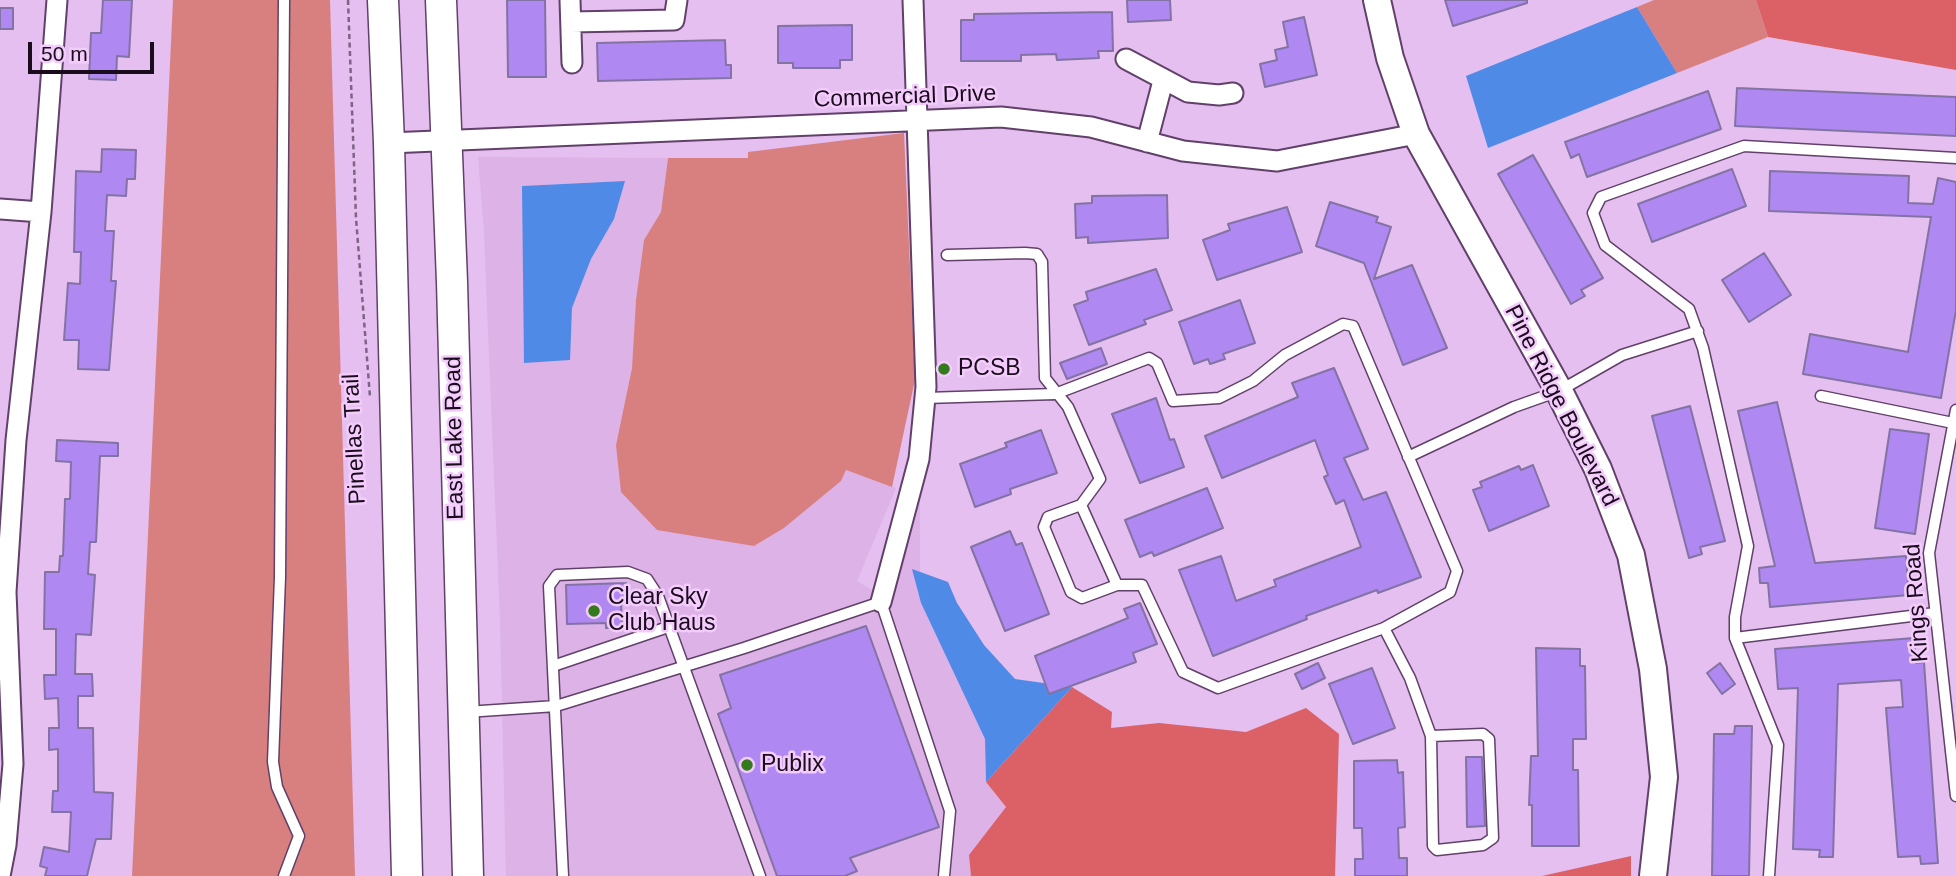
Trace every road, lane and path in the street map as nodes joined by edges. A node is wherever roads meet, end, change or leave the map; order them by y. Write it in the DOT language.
graph roads {
  1 [pos="57,0"];
  2 [pos="284,0"];
  3 [pos="348,0"];
  4 [pos="383,0"];
  5 [pos="442,0"];
  6 [pos="570,0"];
  7 [pos="677,0"];
  8 [pos="913,0"];
  9 [pos="1377,0"];
  10 [pos="571,22"];
  11 [pos="1126,59"];
  12 [pos="572,62"];
  13 [pos="1163,80"];
  14 [pos="1233,93"];
  15 [pos="916,120"];
  16 [pos="1416,134"];
  17 [pos="448,141"];
  18 [pos="1147,142"];
  19 [pos="389,143"];
  20 [pos="1956,158"];
  21 [pos="0,209"];
  22 [pos="41,212"];
  23 [pos="947,255"];
  24 [pos="1698,331"];
  25 [pos="1559,391"];
  26 [pos="1055,394"];
  27 [pos="1821,397"];
  28 [pos="925,398"];
  29 [pos="370,401"];
  30 [pos="1956,410"];
  31 [pos="1953,424"];
  32 [pos="8,439"];
  33 [pos="1408,457"];
  34 [pos="1081,505"];
  35 [pos="1117,585"];
  36 [pos="881,602"];
  37 [pos="1935,613"];
  38 [pos="671,626"];
  39 [pos="1384,628"];
  40 [pos="1734,638"];
  41 [pos="553,666"];
  42 [pos="685,666"];
  43 [pos="556,706"];
  44 [pos="462,712"];
  45 [pos="1431,736"];
  46 [pos="1956,796"];
  47 [pos="0,876"];
  48 [pos="284,876"];
  49 [pos="407,876"];
  50 [pos="468,876"];
  51 [pos="564,876"];
  52 [pos="760,876"];
  53 [pos="944,876"];
  54 [pos="1653,876"];
  55 [pos="1769,876"];
  1 -- 22 [label="street"];
  2 -- 48 [label="lane"];
  3 -- 29 [label="path, Pinellas Trail"];
  4 -- 19 [label="main road"];
  5 -- 17 [label="main road, East Lake Road"];
  6 -- 10 [label="street"];
  7 -- 10 [label="street"];
  8 -- 15 [label="street"];
  9 -- 16 [label="street, Pine Ridge Boulevard"];
  10 -- 12 [label="street"];
  11 -- 13 [label="street"];
  13 -- 14 [label="street"];
  13 -- 18 [label="street"];
  15 -- 17 [label="street, Commercial Drive"];
  15 -- 18 [label="street, Commercial Drive"];
  15 -- 28 [label="street"];
  16 -- 18 [label="street, Commercial Drive"];
  16 -- 25 [label="street, Pine Ridge Boulevard"];
  17 -- 19 [label="street, Commercial Drive"];
  17 -- 44 [label="main road, East Lake Road"];
  19 -- 49 [label="main road"];
  20 -- 24 [label="lane"];
  21 -- 22 [label="street"];
  22 -- 32 [label="street"];
  23 -- 26 [label="lane"];
  24 -- 25 [label="lane"];
  24 -- 40 [label="lane"];
  25 -- 33 [label="lane"];
  25 -- 54 [label="street, Pine Ridge Boulevard"];
  26 -- 28 [label="lane"];
  26 -- 33 [label="lane"];
  26 -- 34 [label="lane"];
  27 -- 31 [label="lane"];
  28 -- 36 [label="street"];
  30 -- 31 [label="lane, Kings Road"];
  31 -- 37 [label="lane, Kings Road"];
  32 -- 47 [label="street"];
  33 -- 39 [label="lane"];
  34 -- 35 [label="lane"];
  34 -- 35 [label="lane"];
  35 -- 39 [label="lane"];
  36 -- 42 [label="lane"];
  36 -- 53 [label="lane"];
  37 -- 40 [label="lane"];
  37 -- 46 [label="lane, Kings Road"];
  38 -- 41 [label="lane"];
  38 -- 41 [label="lane"];
  38 -- 42 [label="lane"];
  39 -- 45 [label="lane"];
  40 -- 55 [label="lane"];
  41 -- 43 [label="lane"];
  42 -- 43 [label="lane"];
  42 -- 52 [label="lane"];
  43 -- 44 [label="lane"];
  43 -- 51 [label="lane"];
  44 -- 50 [label="main road, East Lake Road"];
  45 -- 45 [label="lane"];
}
